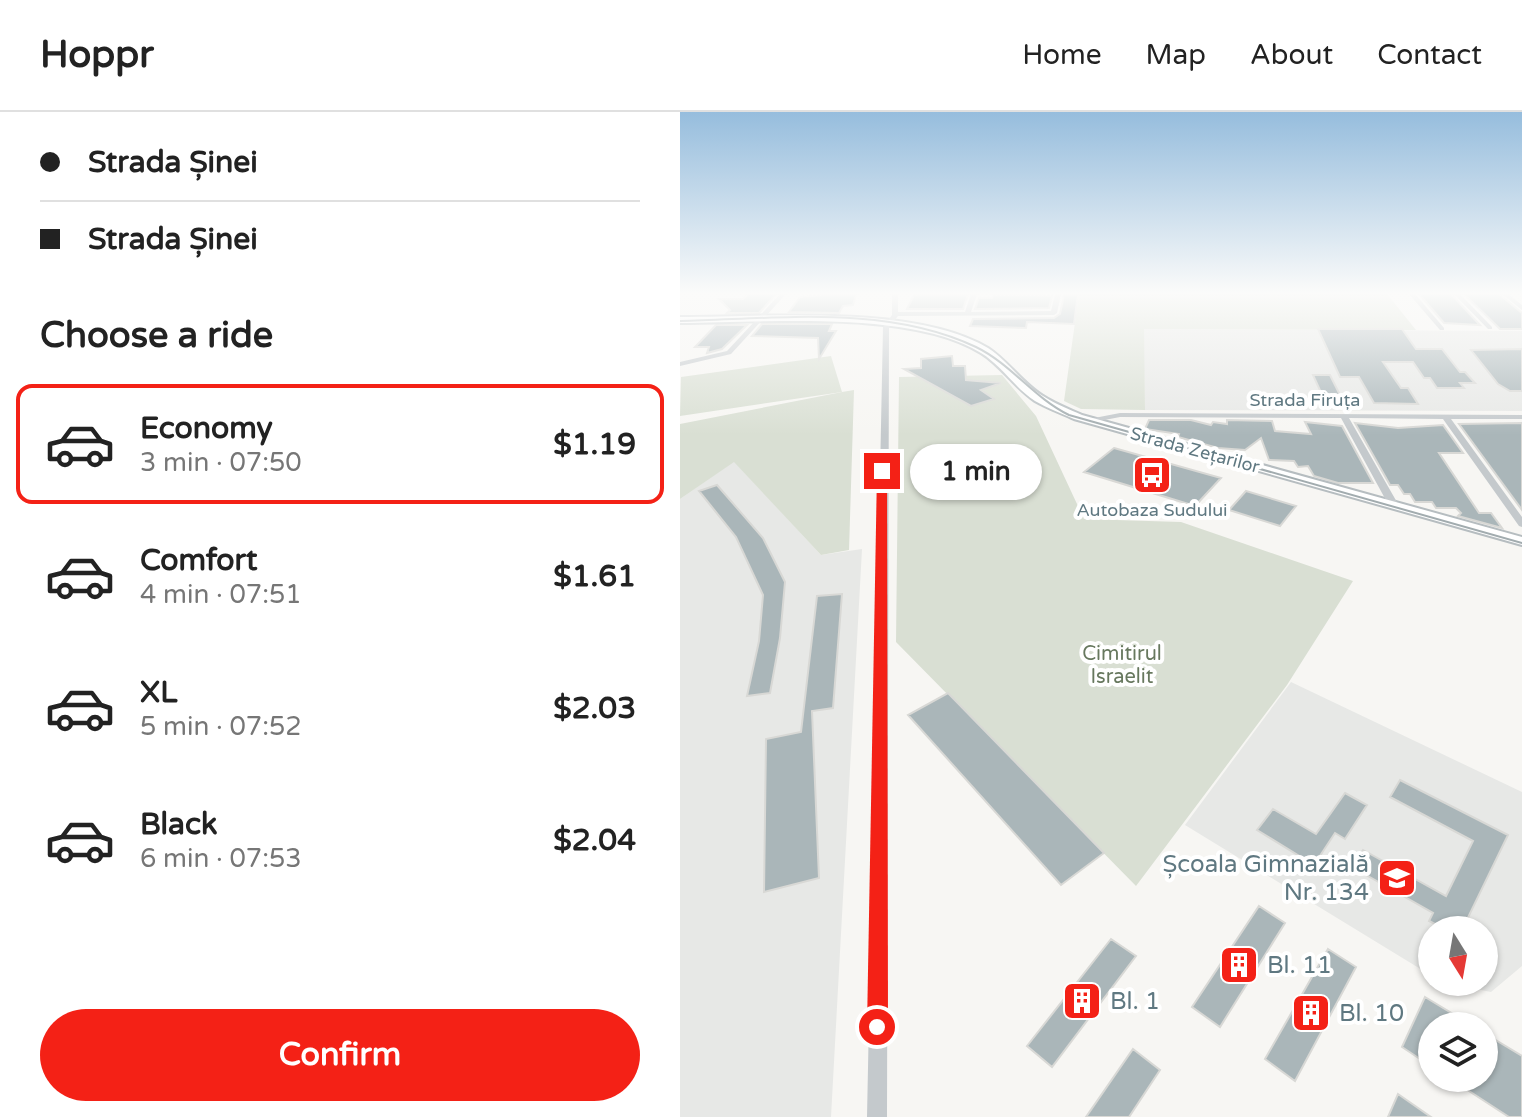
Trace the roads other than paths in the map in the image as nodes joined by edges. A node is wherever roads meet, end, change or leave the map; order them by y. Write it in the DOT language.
graph roads {
  1 [pos="739,341"];
  2 [pos="891,341"];
  3 [pos="963,341"];
  4 [pos="680,364"];
  5 [pos="1344,417"];
  6 [pos="1446,417"];
  7 [pos="1522,417"];
  8 [pos="1089,421"];
  9 [pos="1393,504"];
  10 [pos="1522,524"];
  11 [pos="1522,541"];
  12 [pos="877,1117"];
  1 -- 4 [label="street"];
  2 -- 12 [label="street"];
  3 -- 8 [label="main road, Strada Zețarilor"];
  5 -- 6 [label="street, Strada Firuța"];
  5 -- 8 [label="street, Strada Firuța"];
  5 -- 9 [label="street"];
  6 -- 7 [label="street, Strada Firuța"];
  6 -- 10 [label="street"];
  8 -- 9 [label="main road, Strada Zețarilor"];
  9 -- 11 [label="main road, Strada Zețarilor"];
}
